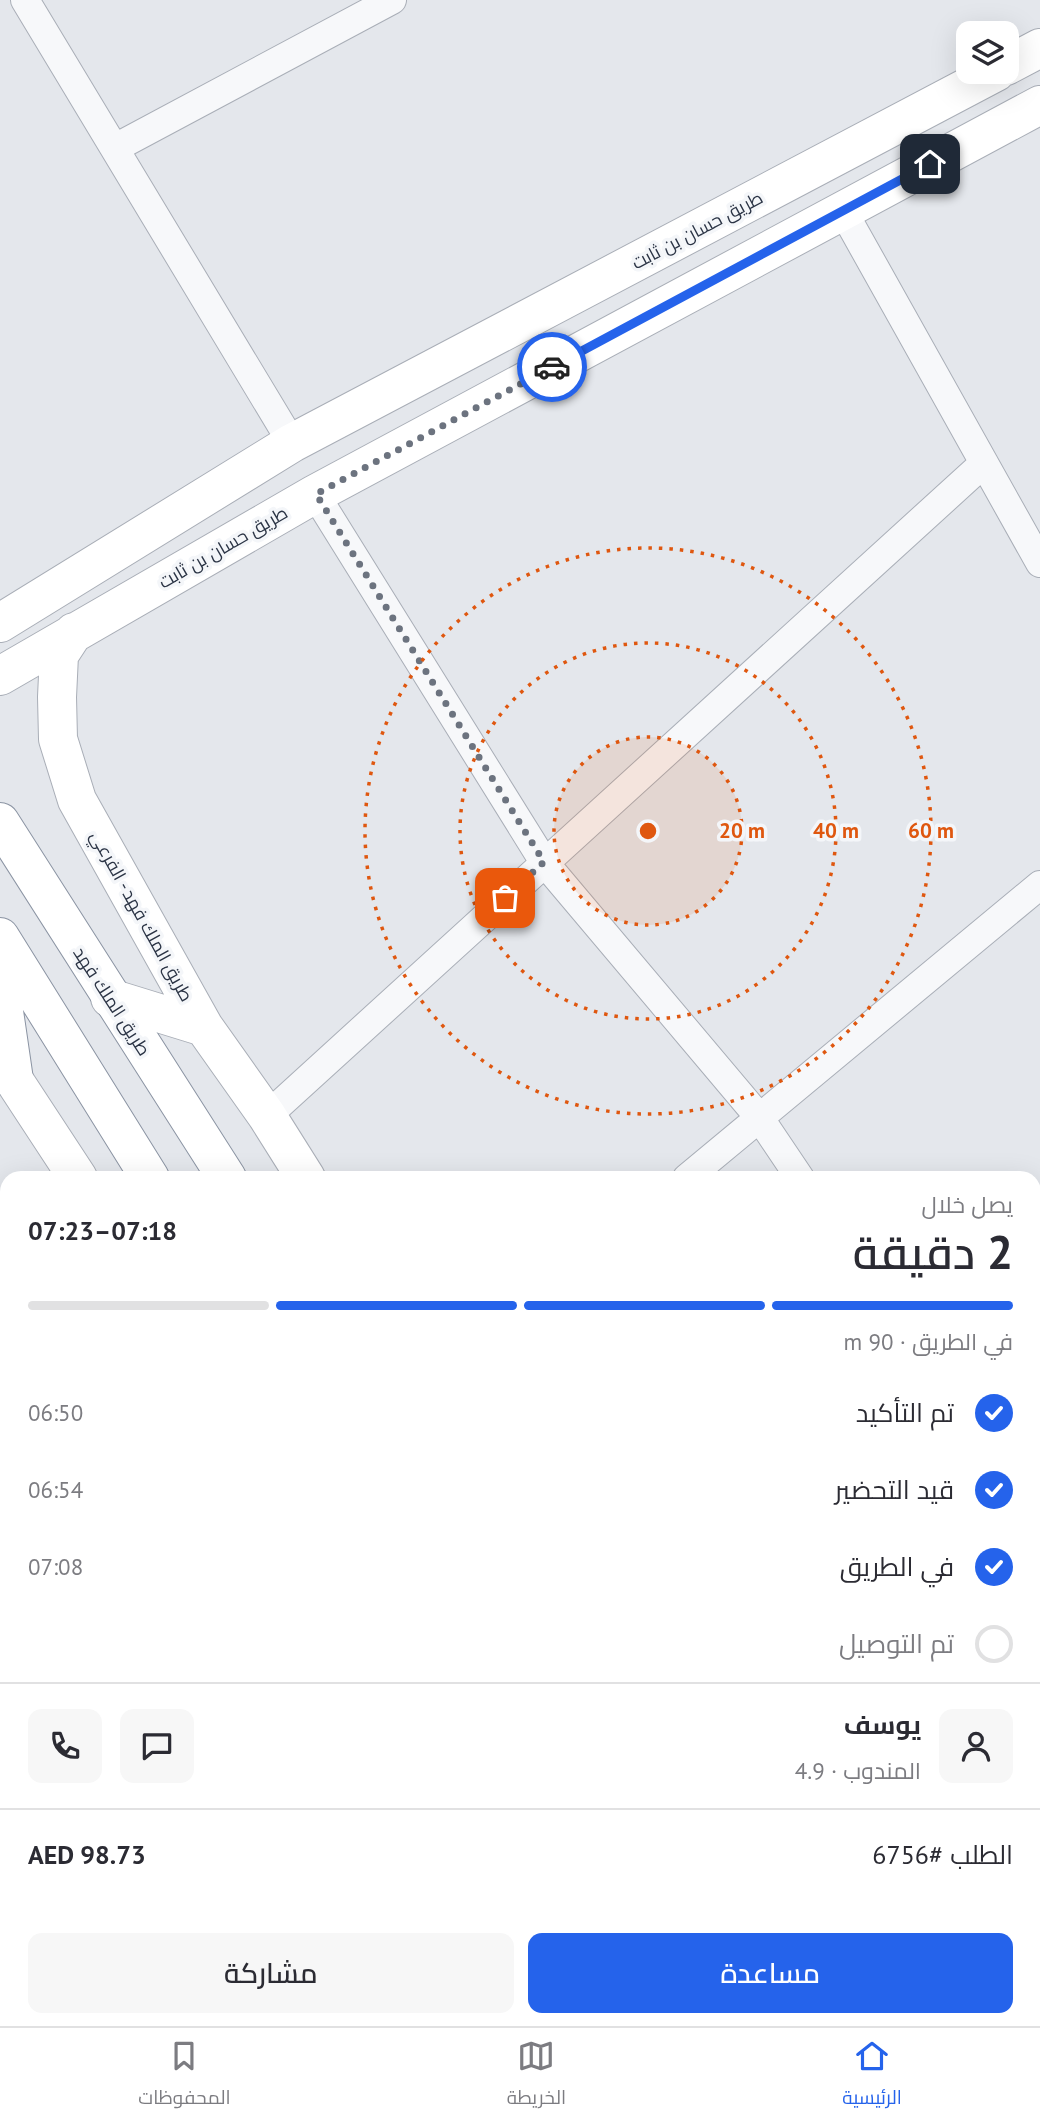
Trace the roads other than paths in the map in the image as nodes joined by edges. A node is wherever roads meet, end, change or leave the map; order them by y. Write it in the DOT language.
graph roads {
  1 [pos="25,0"];
  2 [pos="392,0"];
  3 [pos="1040,48"];
  4 [pos="1019,59"];
  5 [pos="973,84"];
  6 [pos="1040,105"];
  7 [pos="115,148"];
  8 [pos="843,211"];
  9 [pos="292,443"];
  10 [pos="984,463"];
  11 [pos="316,494"];
  12 [pos="1040,563"];
  13 [pos="0,623"];
  14 [pos="74,632"];
  15 [pos="0,676"];
  16 [pos="0,822"];
  17 [pos="544,862"];
  18 [pos="1040,885"];
  19 [pos="0,937"];
  20 [pos="0,984"];
  21 [pos="110,998"];
  22 [pos="204,1027"];
  23 [pos="7,1070"];
  24 [pos="267,1116"];
  25 [pos="759,1116"];
  26 [pos="73,1171"];
  27 [pos="146,1171"];
  28 [pos="222,1171"];
  29 [pos="302,1171"];
  30 [pos="695,1171"];
  31 [pos="795,1171"];
  1 -- 7 [label="street"];
  2 -- 7 [label="street"];
  3 -- 4 [label="main road"];
  5 -- 9 [label="main road, طريق حسان بن ثابت"];
  6 -- 8 [label="main road, طريق حسان بن ثابت"];
  7 -- 9 [label="street"];
  8 -- 10 [label="street"];
  8 -- 11 [label="main road, طريق حسان بن ثابت"];
  9 -- 13 [label="main road, طريق حسان بن ثابت"];
  10 -- 12 [label="street"];
  10 -- 17 [label="street"];
  11 -- 14 [label="main road, طريق حسان بن ثابت"];
  11 -- 17 [label="street"];
  14 -- 15 [label="main road, طريق حسان بن ثابت"];
  14 -- 22 [label="main road, طريق الملك فهد - الفرعي"];
  16 -- 21 [label="main road, طريق الملك فهد"];
  17 -- 24 [label="street"];
  17 -- 25 [label="street"];
  18 -- 25 [label="street"];
  19 -- 27 [label="main road"];
  20 -- 23 [label="main road"];
  21 -- 22 [label="main road"];
  21 -- 28 [label="main road, طريق الملك فهد"];
  22 -- 24 [label="main road, طريق الملك فهد - الفرعي"];
  23 -- 26 [label="main road"];
  24 -- 29 [label="main road, طريق الملك فهد - الفرعي"];
  25 -- 30 [label="street"];
  25 -- 31 [label="street"];
}
